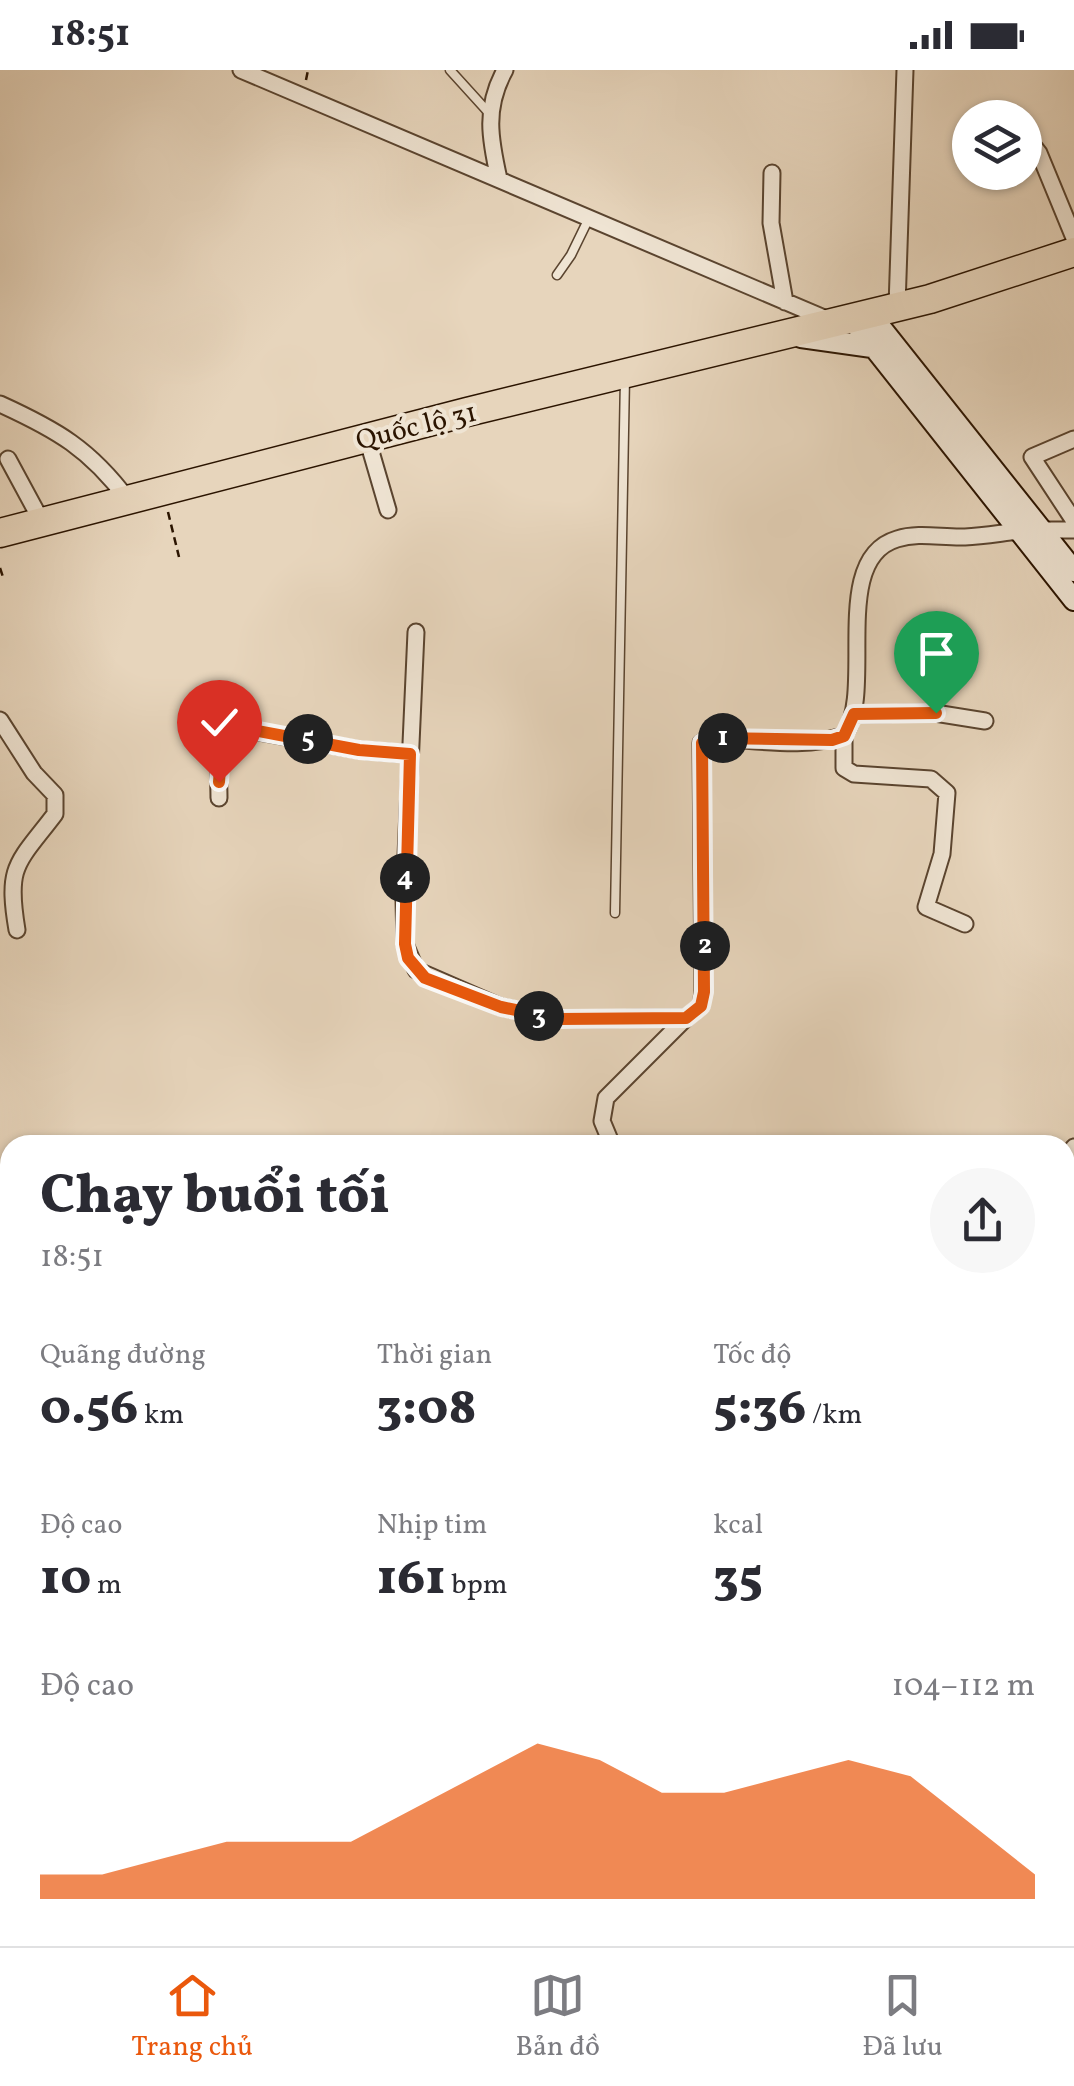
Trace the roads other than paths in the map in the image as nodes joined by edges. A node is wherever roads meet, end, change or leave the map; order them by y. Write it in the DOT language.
graph roads {
  1 [pos="450,70"];
  2 [pos="505,70"];
  3 [pos="905,70"];
  4 [pos="252,72"];
  5 [pos="489,113"];
  6 [pos="1042,160"];
  7 [pos="772,172"];
  8 [pos="499,180"];
  9 [pos="588,218"];
  10 [pos="1074,238"];
  11 [pos="1074,252"];
  12 [pos="556,275"];
  13 [pos="930,300"];
  14 [pos="785,302"];
  15 [pos="897,306"];
  16 [pos="851,318"];
  17 [pos="779,335"];
  18 [pos="880,344"];
  19 [pos="625,373"];
  20 [pos="0,404"];
  21 [pos="366,438"];
  22 [pos="1074,439"];
  23 [pos="8,459"];
  24 [pos="128,500"];
  25 [pos="388,510"];
  26 [pos="1074,521"];
  27 [pos="42,522"];
  28 [pos="1041,530"];
  29 [pos="1074,530"];
  30 [pos="1019,531"];
  31 [pos="0,533"];
  32 [pos="1074,571"];
  33 [pos="1074,600"];
  34 [pos="416,632"];
  35 [pos="854,714"];
  36 [pos="0,720"];
  37 [pos="985,722"];
  38 [pos="844,736"];
  39 [pos="410,754"];
  40 [pos="219,798"];
  41 [pos="0,862"];
  42 [pos="11,883"];
  43 [pos="616,913"];
  44 [pos="965,924"];
  45 [pos="17,930"];
  46 [pos="686,1018"];
  47 [pos="608,1135"];
  1 -- 5 [label="lane"];
  2 -- 5 [label="street"];
  3 -- 15 [label="street"];
  4 -- 8 [label="street"];
  5 -- 8 [label="street"];
  6 -- 10 [label="street"];
  7 -- 14 [label="street"];
  8 -- 9 [label="street"];
  9 -- 12 [label="lane"];
  9 -- 14 [label="street"];
  11 -- 13 [label="highway, Quốc lộ 31"];
  13 -- 15 [label="highway, Quốc lộ 31"];
  13 -- 18 [label="street"];
  14 -- 16 [label="street"];
  15 -- 16 [label="highway, Quốc lộ 31"];
  16 -- 17 [label="highway, Quốc lộ 31"];
  16 -- 18 [label="street"];
  17 -- 18 [label="street"];
  17 -- 19 [label="highway, Quốc lộ 31"];
  18 -- 28 [label="street"];
  18 -- 30 [label="street"];
  19 -- 21 [label="highway, Quốc lộ 31"];
  19 -- 43 [label="lane"];
  20 -- 24 [label="street"];
  21 -- 24 [label="highway, Quốc lộ 31"];
  21 -- 25 [label="street"];
  22 -- 26 [label="street"];
  23 -- 27 [label="street"];
  24 -- 27 [label="highway, Quốc lộ 31"];
  27 -- 31 [label="highway, Quốc lộ 31"];
  28 -- 29 [label="street"];
  28 -- 32 [label="street"];
  30 -- 33 [label="street"];
  30 -- 35 [label="street"];
  34 -- 39 [label="street"];
  35 -- 37 [label="street"];
  35 -- 38 [label="street"];
  36 -- 42 [label="street"];
  38 -- 44 [label="street"];
  38 -- 46 [label="street"];
  39 -- 40 [label="street"];
  39 -- 46 [label="street"];
  41 -- 42 [label="street"];
  42 -- 45 [label="street"];
  46 -- 47 [label="street"];
}
